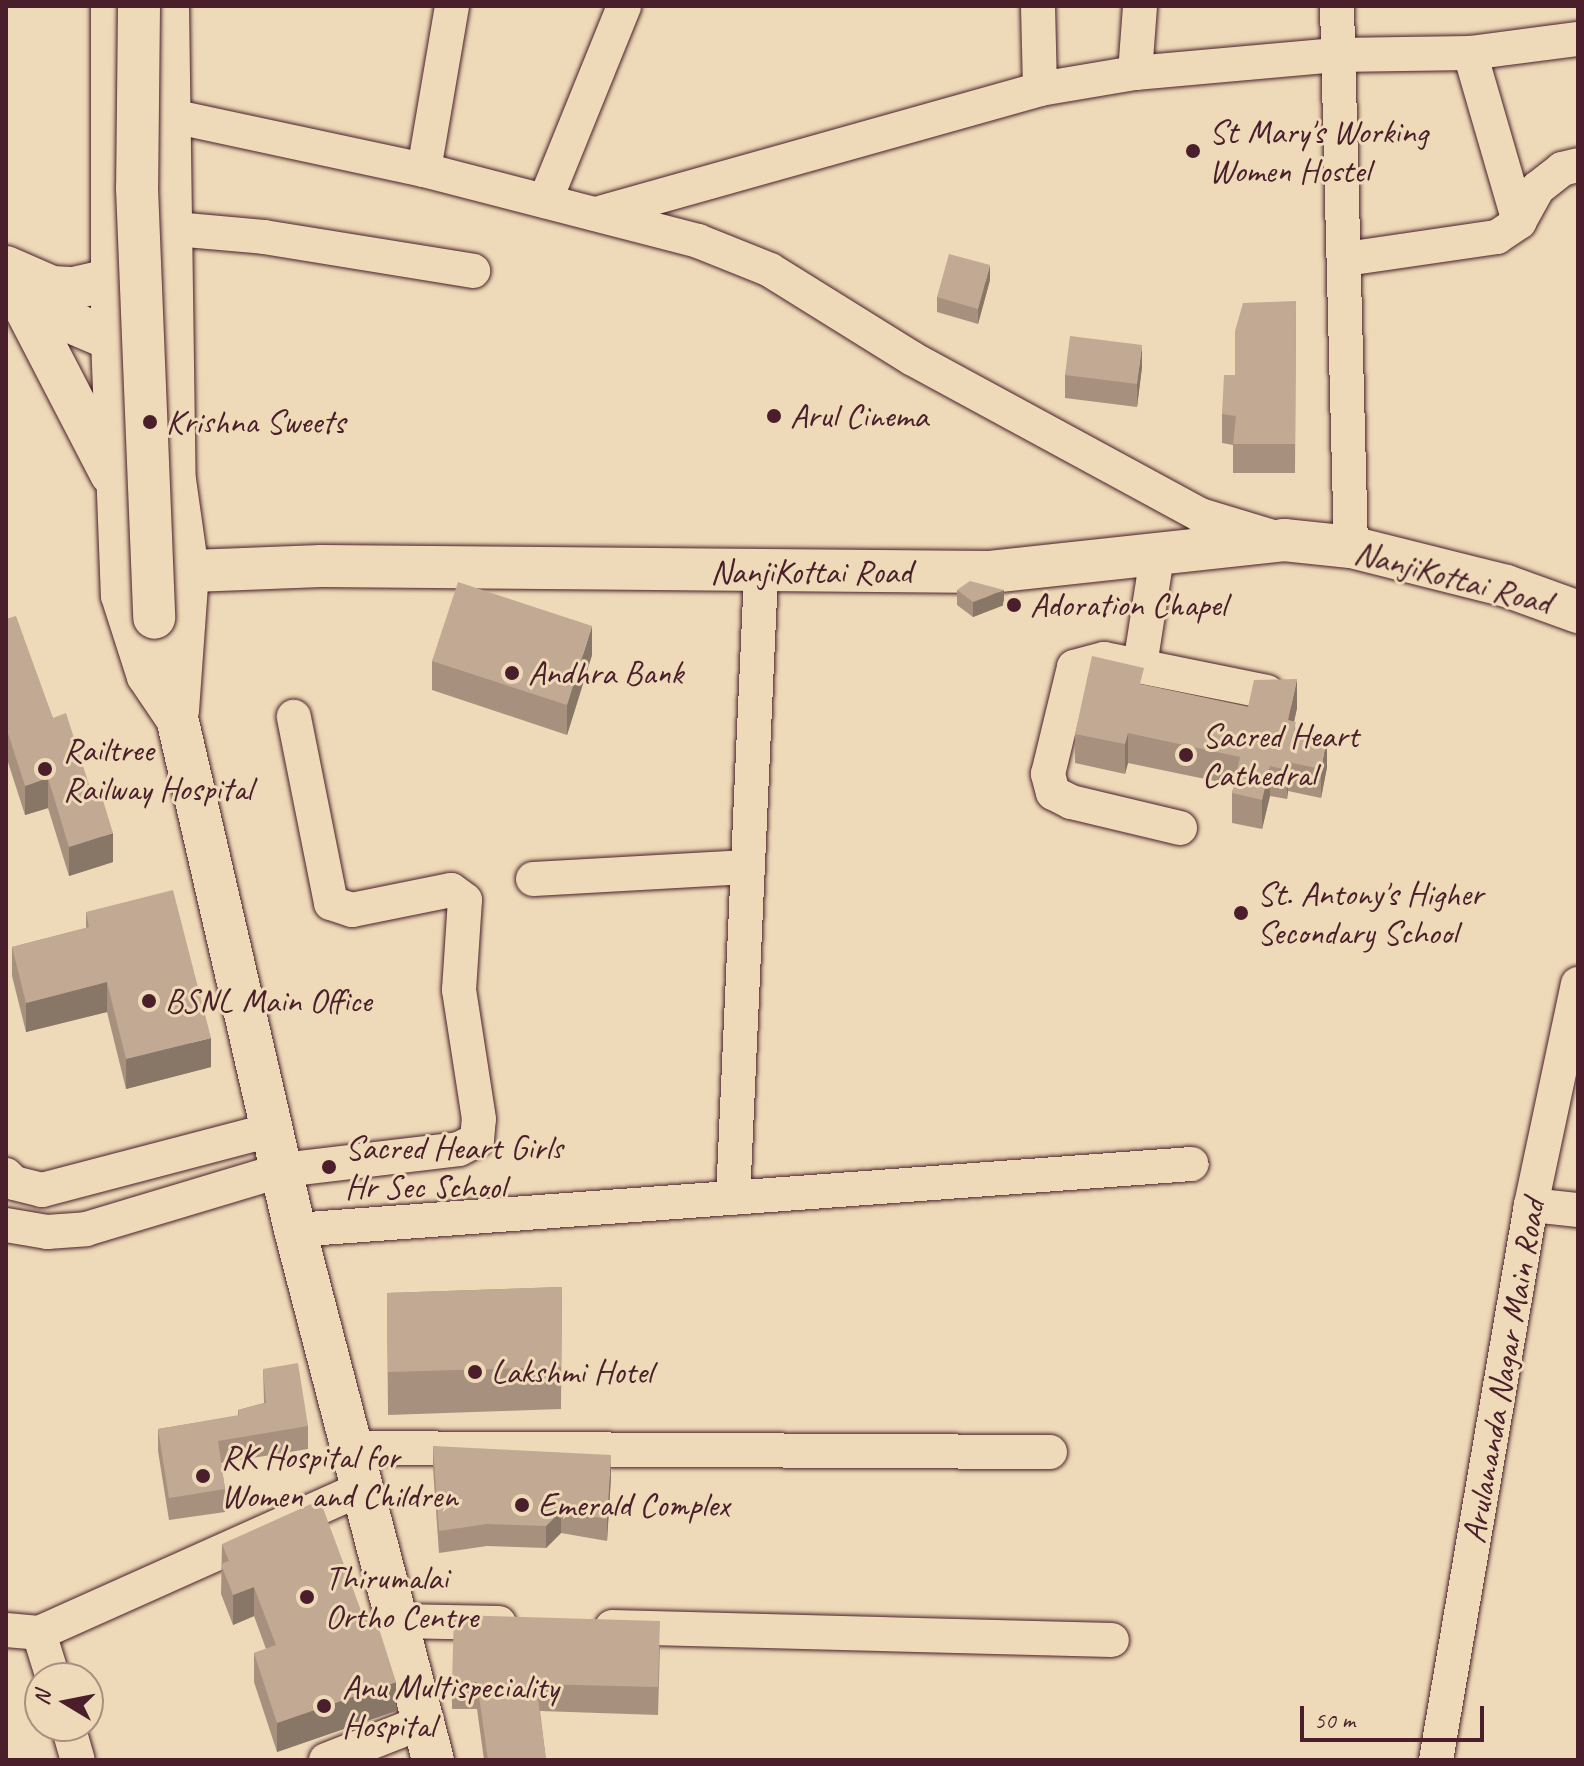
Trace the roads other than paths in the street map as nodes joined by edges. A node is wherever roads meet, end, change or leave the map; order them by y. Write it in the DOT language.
graph roads {
  1 [pos="108,6"];
  2 [pos="139,6"];
  3 [pos="172,6"];
  4 [pos="452,6"];
  5 [pos="624,6"];
  6 [pos="1038,6"];
  7 [pos="1140,6"];
  8 [pos="1337,6"];
  9 [pos="1578,39"];
  10 [pos="1470,53"];
  11 [pos="1336,55"];
  12 [pos="1135,73"];
  13 [pos="1040,89"];
  14 [pos="172,116"];
  15 [pos="108,117"];
  16 [pos="1578,165"];
  17 [pos="424,170"];
  18 [pos="545,201"];
  19 [pos="603,212"];
  20 [pos="1519,222"];
  21 [pos="175,229"];
  22 [pos="1346,259"];
  23 [pos="473,271"];
  24 [pos="108,280"];
  25 [pos="11,288"];
  26 [pos="108,338"];
  27 [pos="111,474"];
  28 [pos="1284,540"];
  29 [pos="1351,547"];
  30 [pos="1157,556"];
  31 [pos="192,571"];
  32 [pos="761,573"];
  33 [pos="1578,612"];
  34 [pos="1140,665"];
  35 [pos="1267,692"];
  36 [pos="294,717"];
  37 [pos="180,730"];
  38 [pos="1180,828"];
  39 [pos="748,867"];
  40 [pos="533,879"];
  41 [pos="1578,984"];
  42 [pos="275,1129"];
  43 [pos="1192,1164"];
  44 [pos="283,1170"];
  45 [pos="6,1175"];
  46 [pos="733,1198"];
  47 [pos="1531,1205"];
  48 [pos="1578,1210"];
  49 [pos="6,1225"];
  50 [pos="295,1230"];
  51 [pos="349,1448"];
  52 [pos="1050,1452"];
  53 [pos="359,1490"];
  54 [pos="396,1621"];
  55 [pos="536,1624"];
  56 [pos="582,1626"];
  57 [pos="23,1632"];
  58 [pos="1112,1640"];
  59 [pos="43,1662"];
  60 [pos="428,1741"];
  61 [pos="326,1760"];
  62 [pos="1436,1760"];
  1 -- 15 [label="street"];
  2 -- 37 [label="main road, bridge"];
  3 -- 14 [label="street"];
  4 -- 17 [label="street"];
  5 -- 18 [label="street"];
  6 -- 13 [label="street"];
  7 -- 12 [label="street"];
  8 -- 11 [label="street"];
  9 -- 10 [label="street"];
  10 -- 11 [label="street"];
  10 -- 20 [label="street"];
  11 -- 12 [label="street"];
  11 -- 22 [label="street"];
  12 -- 13 [label="street"];
  13 -- 19 [label="street"];
  14 -- 15 [label="street"];
  14 -- 17 [label="street"];
  14 -- 21 [label="street"];
  15 -- 24 [label="street"];
  16 -- 20 [label="street"];
  17 -- 18 [label="street"];
  18 -- 19 [label="street"];
  19 -- 28 [label="street"];
  20 -- 22 [label="street"];
  21 -- 23 [label="street"];
  21 -- 31 [label="street"];
  22 -- 29 [label="street"];
  24 -- 25 [label="main road"];
  24 -- 26 [label="street"];
  25 -- 26 [label="main road"];
  25 -- 27 [label="main road"];
  26 -- 27 [label="street"];
  27 -- 37 [label="street"];
  28 -- 29 [label="main road, NanjiKottai Road"];
  28 -- 30 [label="main road, NanjiKottai Road"];
  29 -- 33 [label="main road, NanjiKottai Road"];
  30 -- 32 [label="main road, NanjiKottai Road"];
  30 -- 34 [label="street"];
  31 -- 32 [label="main road, NanjiKottai Road"];
  31 -- 37 [label="street"];
  32 -- 39 [label="street"];
  34 -- 35 [label="street"];
  34 -- 38 [label="street"];
  36 -- 44 [label="street"];
  37 -- 42 [label="main road"];
  39 -- 40 [label="street"];
  39 -- 46 [label="street"];
  41 -- 47 [label="street, Arulananda Nagar Main Road"];
  42 -- 44 [label="main road"];
  42 -- 45 [label="street"];
  43 -- 46 [label="street"];
  44 -- 49 [label="street"];
  44 -- 50 [label="main road"];
  46 -- 50 [label="street"];
  47 -- 48 [label="street"];
  47 -- 62 [label="street, Arulananda Nagar Main Road"];
  50 -- 51 [label="main road"];
  51 -- 52 [label="street"];
  51 -- 53 [label="main road"];
  53 -- 54 [label="main road"];
  53 -- 57 [label="street"];
  54 -- 55 [label="street"];
  54 -- 60 [label="main road"];
  56 -- 58 [label="street"];
  57 -- 59 [label="street"];
  60 -- 61 [label="street"];
}
